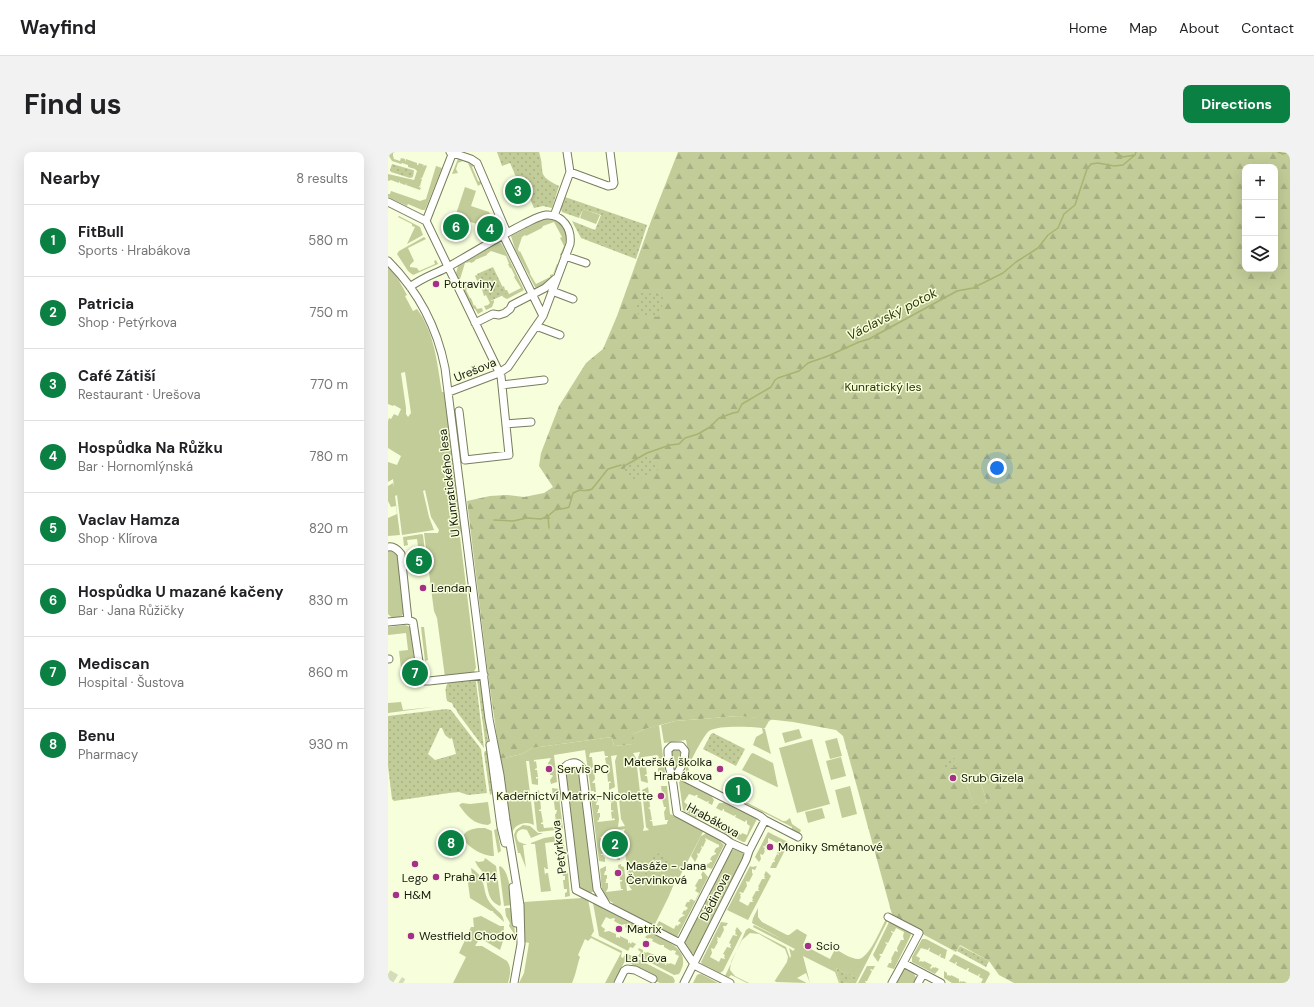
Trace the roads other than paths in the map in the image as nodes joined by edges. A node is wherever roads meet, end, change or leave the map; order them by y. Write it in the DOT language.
graph roads {
  1 [pos="452,152"];
  2 [pos="567,152"];
  3 [pos="610,152"];
  4 [pos="570,172"];
  5 [pos="388,202"];
  6 [pos="554,216"];
  7 [pos="426,221"];
  8 [pos="505,234"];
  9 [pos="565,256"];
  10 [pos="388,261"];
  11 [pos="586,263"];
  12 [pos="448,267"];
  13 [pos="559,272"];
  14 [pos="410,287"];
  15 [pos="552,291"];
  16 [pos="532,295"];
  17 [pos="573,299"];
  18 [pos="542,316"];
  19 [pos="475,323"];
  20 [pos="536,326"];
  21 [pos="560,335"];
  22 [pos="499,373"];
  23 [pos="544,380"];
  24 [pos="502,385"];
  25 [pos="449,392"];
  26 [pos="459,411"];
  27 [pos="531,422"];
  28 [pos="506,424"];
  29 [pos="388,547"];
  30 [pos="408,620"];
  31 [pos="388,622"];
  32 [pos="484,675"];
  33 [pos="489,719"];
  34 [pos="765,820"];
  35 [pos="798,837"];
  36 [pos="731,843"];
  37 [pos="749,851"];
  38 [pos="597,889"];
  39 [pos="586,896"];
  40 [pos="606,904"];
  41 [pos="888,917"];
  42 [pos="680,943"];
  43 [pos="903,963"];
  44 [pos="693,964"];
  45 [pos="923,974"];
  46 [pos="653,979"];
  47 [pos="510,983"];
  48 [pos="514,983"];
  49 [pos="618,983"];
  50 [pos="684,983"];
  51 [pos="730,983"];
  52 [pos="892,983"];
  53 [pos="918,983"];
  54 [pos="940,983"];
  1 -- 7 [label="street"];
  1 -- 8 [label="street"];
  2 -- 4 [label="street"];
  3 -- 4 [label="street"];
  4 -- 6 [label="street"];
  5 -- 7 [label="street"];
  6 -- 8 [label="street"];
  6 -- 9 [label="street, Urešova"];
  7 -- 12 [label="street"];
  8 -- 12 [label="street"];
  8 -- 16 [label="street"];
  9 -- 11 [label="street"];
  9 -- 13 [label="street, Urešova"];
  10 -- 14 [label="street, U Kunratického lesa"];
  12 -- 14 [label="street"];
  12 -- 19 [label="street"];
  13 -- 15 [label="street, Urešova"];
  13 -- 16 [label="street"];
  14 -- 25 [label="street, U Kunratického lesa"];
  15 -- 17 [label="street"];
  15 -- 18 [label="street, Urešova"];
  16 -- 18 [label="street"];
  16 -- 19 [label="street"];
  18 -- 20 [label="street, Urešova"];
  19 -- 22 [label="street"];
  20 -- 21 [label="street"];
  20 -- 22 [label="street, Urešova"];
  22 -- 24 [label="street"];
  22 -- 25 [label="street, Urešova"];
  23 -- 24 [label="street"];
  24 -- 28 [label="street"];
  25 -- 32 [label="street, U Kunratického lesa"];
  26 -- 28 [label="street"];
  27 -- 28 [label="street"];
  29 -- 30 [label="street"];
  30 -- 31 [label="street"];
  30 -- 32 [label="street"];
  32 -- 33 [label="street, U Kunratického lesa"];
  33 -- 47 [label="street, U Kunratického lesa"];
  33 -- 48 [label="street, U Kunratického lesa"];
  34 -- 35 [label="street, Hrabákova"];
  34 -- 36 [label="street, Hrabákova"];
  34 -- 37 [label="street, Dědinova"];
  36 -- 37 [label="street, Hrabákova"];
  36 -- 42 [label="street, Dědinova"];
  37 -- 44 [label="street, Dědinova"];
  38 -- 39 [label="street"];
  38 -- 39 [label="street, Petýrkova"];
  38 -- 40 [label="street, Petýrkova"];
  39 -- 40 [label="street, Petýrkova"];
  40 -- 42 [label="street, Petýrkova"];
  41 -- 43 [label="street"];
  42 -- 44 [label="street"];
  43 -- 45 [label="street"];
  43 -- 52 [label="street"];
  44 -- 50 [label="street, Dědinova"];
  44 -- 51 [label="street"];
  45 -- 53 [label="street"];
  45 -- 54 [label="street"];
  46 -- 49 [label="street"];
}
